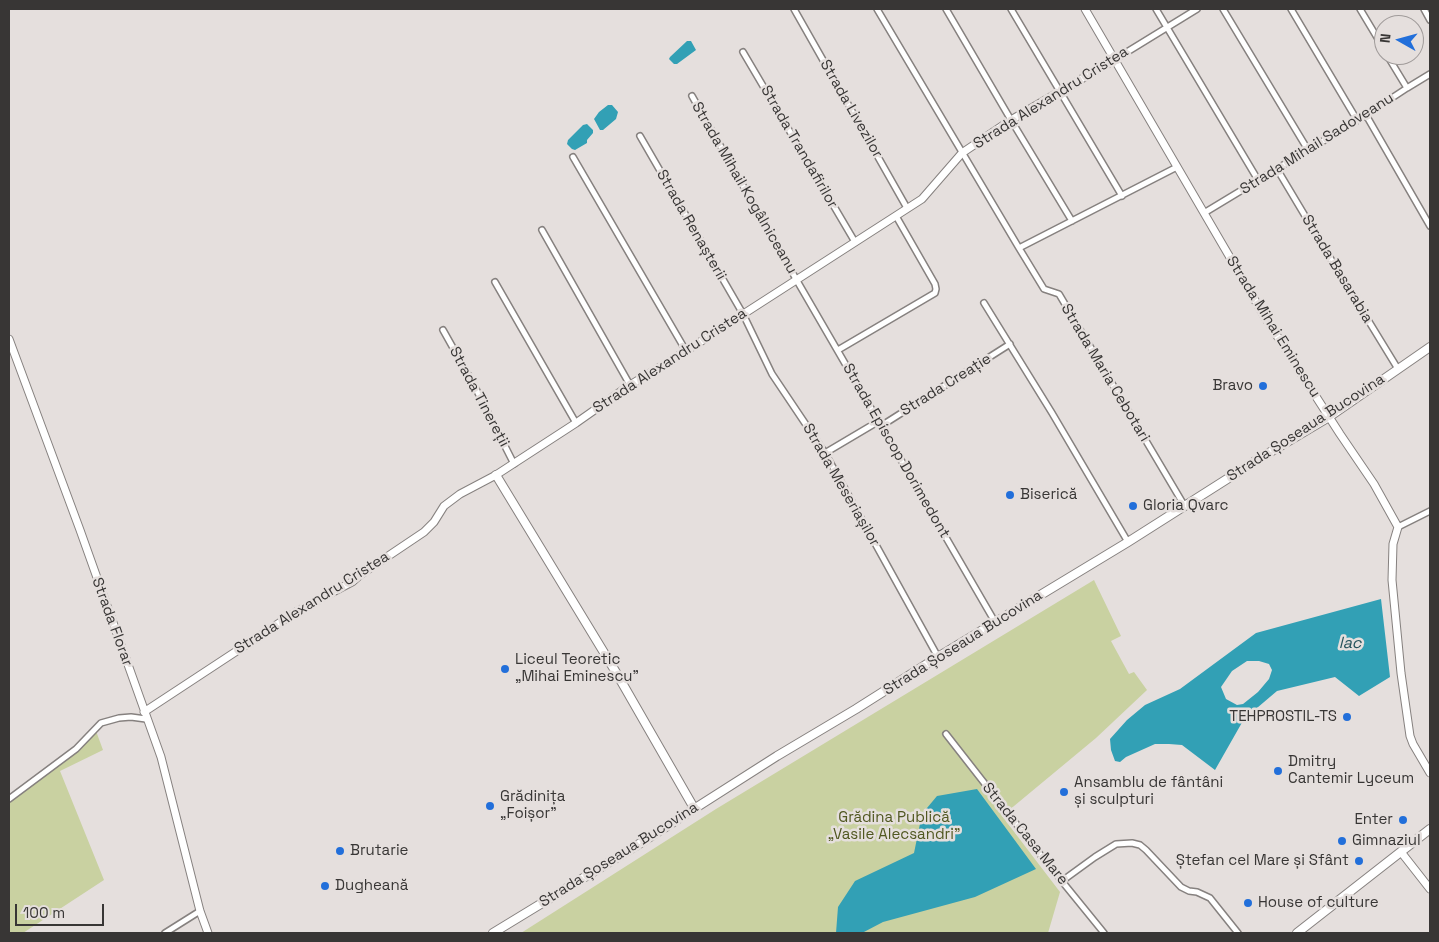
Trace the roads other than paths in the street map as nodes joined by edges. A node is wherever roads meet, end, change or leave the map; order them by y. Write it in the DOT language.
graph roads {
  1 [pos="794,9"];
  2 [pos="878,9"];
  3 [pos="946,9"];
  4 [pos="1011,9"];
  5 [pos="1085,9"];
  6 [pos="1156,9"];
  7 [pos="1197,9"];
  8 [pos="1223,9"];
  9 [pos="1291,9"];
  10 [pos="1360,9"];
  11 [pos="1424,9"];
  12 [pos="1430,20"];
  13 [pos="1166,27"];
  14 [pos="1374,32"];
  15 [pos="743,52"];
  16 [pos="1114,60"];
  17 [pos="1393,65"];
  18 [pos="1430,74"];
  19 [pos="1407,88"];
  20 [pos="1061,92"];
  21 [pos="692,96"];
  22 [pos="1366,115"];
  23 [pos="1011,120"];
  24 [pos="1357,120"];
  25 [pos="640,136"];
  26 [pos="1308,150"];
  27 [pos="962,153"];
  28 [pos="573,157"];
  29 [pos="1177,167"];
  30 [pos="1277,169"];
  31 [pos="1258,180"];
  32 [pos="1122,196"];
  33 [pos="907,208"];
  34 [pos="1204,213"];
  35 [pos="896,216"];
  36 [pos="1072,220"];
  37 [pos="1430,226"];
  38 [pos="542,230"];
  39 [pos="854,242"];
  40 [pos="1019,248"];
  41 [pos="796,279"];
  42 [pos="495,282"];
  43 [pos="984,303"];
  44 [pos="743,314"];
  45 [pos="443,330"];
  46 [pos="9,339"];
  47 [pos="1010,344"];
  48 [pos="1430,347"];
  49 [pos="838,350"];
  50 [pos="686,351"];
  51 [pos="1398,368"];
  52 [pos="630,385"];
  53 [pos="1328,417"];
  54 [pos="576,423"];
  55 [pos="880,423"];
  56 [pos="825,453"];
  57 [pos="514,464"];
  58 [pos="496,475"];
  59 [pos="1184,505"];
  60 [pos="1430,511"];
  61 [pos="1398,527"];
  62 [pos="1128,542"];
  63 [pos="995,622"];
  64 [pos="938,657"];
  65 [pos="145,715"];
  66 [pos="946,734"];
  67 [pos="1430,773"];
  68 [pos="9,799"];
  69 [pos="694,808"];
  70 [pos="1430,829"];
  71 [pos="1401,852"];
  72 [pos="1062,882"];
  73 [pos="1430,889"];
  74 [pos="200,911"];
  75 [pos="165,933"];
  76 [pos="208,933"];
  77 [pos="493,933"];
  78 [pos="1104,933"];
  79 [pos="1238,933"];
  80 [pos="1297,933"];
  1 -- 33 [label="street, Strada Livezilor"];
  2 -- 27 [label="street, Strada Maria Cebotari"];
  3 -- 23 [label="street"];
  4 -- 20 [label="street"];
  5 -- 16 [label="street, Strada Mihai Eminescu"];
  6 -- 13 [label="street"];
  7 -- 13 [label="street, Strada Alexandru Cristea"];
  8 -- 26 [label="street"];
  9 -- 24 [label="street"];
  10 -- 14 [label="street"];
  11 -- 12 [label="street"];
  13 -- 16 [label="street, Strada Alexandru Cristea"];
  13 -- 31 [label="street"];
  15 -- 39 [label="street, Strada Trandafirilor"];
  16 -- 20 [label="street, Strada Alexandru Cristea"];
  16 -- 29 [label="street, Strada Mihai Eminescu"];
  17 -- 19 [label="street"];
  18 -- 19 [label="street, Strada Mihail Sadoveanu"];
  19 -- 22 [label="street, Strada Mihail Sadoveanu"];
  20 -- 23 [label="street, Strada Alexandru Cristea"];
  20 -- 32 [label="street"];
  21 -- 41 [label="street, Strada Mihail Kogâlniceanu"];
  22 -- 24 [label="street, Strada Mihail Sadoveanu"];
  22 -- 37 [label="street"];
  23 -- 27 [label="street, Strada Alexandru Cristea"];
  23 -- 36 [label="street"];
  24 -- 26 [label="street, Strada Mihail Sadoveanu"];
  25 -- 44 [label="street, Strada Renașterii"];
  26 -- 30 [label="street, Strada Mihail Sadoveanu"];
  27 -- 33 [label="street, Strada Alexandru Cristea"];
  27 -- 40 [label="street, Strada Maria Cebotari"];
  28 -- 50 [label="street"];
  29 -- 32 [label="street"];
  29 -- 34 [label="street, Strada Mihai Eminescu"];
  30 -- 31 [label="street, Strada Mihail Sadoveanu"];
  30 -- 51 [label="street, Strada Basarabia"];
  31 -- 34 [label="street, Strada Mihail Sadoveanu"];
  32 -- 36 [label="street"];
  33 -- 35 [label="street, Strada Alexandru Cristea"];
  34 -- 53 [label="street, Strada Mihai Eminescu"];
  35 -- 39 [label="street, Strada Alexandru Cristea"];
  35 -- 49 [label="street"];
  36 -- 40 [label="street"];
  38 -- 52 [label="street"];
  39 -- 41 [label="street, Strada Alexandru Cristea"];
  40 -- 59 [label="street, Strada Maria Cebotari"];
  41 -- 44 [label="street, Strada Alexandru Cristea"];
  41 -- 49 [label="street, Strada Episcop Dorimedont"];
  42 -- 54 [label="street"];
  43 -- 47 [label="street"];
  44 -- 50 [label="street, Strada Alexandru Cristea"];
  44 -- 56 [label="street, Strada Meseriașilor"];
  45 -- 57 [label="street, Strada Tinereții"];
  46 -- 65 [label="street, Strada Florar"];
  47 -- 55 [label="street, Strada Creație"];
  47 -- 62 [label="street"];
  48 -- 51 [label="main road, Strada Șoseaua Bucovina"];
  49 -- 55 [label="street, Strada Episcop Dorimedont"];
  50 -- 52 [label="street, Strada Alexandru Cristea"];
  51 -- 53 [label="main road, Strada Șoseaua Bucovina"];
  52 -- 54 [label="street, Strada Alexandru Cristea"];
  53 -- 59 [label="main road, Strada Șoseaua Bucovina"];
  53 -- 61 [label="street, Strada Mihai Eminescu"];
  54 -- 57 [label="street, Strada Alexandru Cristea"];
  55 -- 56 [label="street, Strada Creație"];
  55 -- 63 [label="street, Strada Episcop Dorimedont"];
  56 -- 64 [label="street, Strada Meseriașilor"];
  57 -- 58 [label="street, Strada Alexandru Cristea"];
  58 -- 65 [label="street, Strada Alexandru Cristea"];
  58 -- 69 [label="main road"];
  59 -- 62 [label="main road, Strada Șoseaua Bucovina"];
  60 -- 61 [label="street"];
  61 -- 67 [label="street"];
  62 -- 63 [label="main road, Strada Șoseaua Bucovina"];
  63 -- 64 [label="main road, Strada Șoseaua Bucovina"];
  64 -- 69 [label="main road, Strada Șoseaua Bucovina"];
  65 -- 68 [label="street"];
  65 -- 74 [label="street, Strada Florar"];
  66 -- 72 [label="street, Strada Casa Mare"];
  69 -- 77 [label="main road, Strada Șoseaua Bucovina"];
  70 -- 71 [label="main road"];
  71 -- 73 [label="street"];
  71 -- 80 [label="main road"];
  72 -- 78 [label="street, Strada Casa Mare"];
  72 -- 79 [label="street"];
  74 -- 75 [label="street"];
  74 -- 76 [label="street, Strada Florar"];
}
